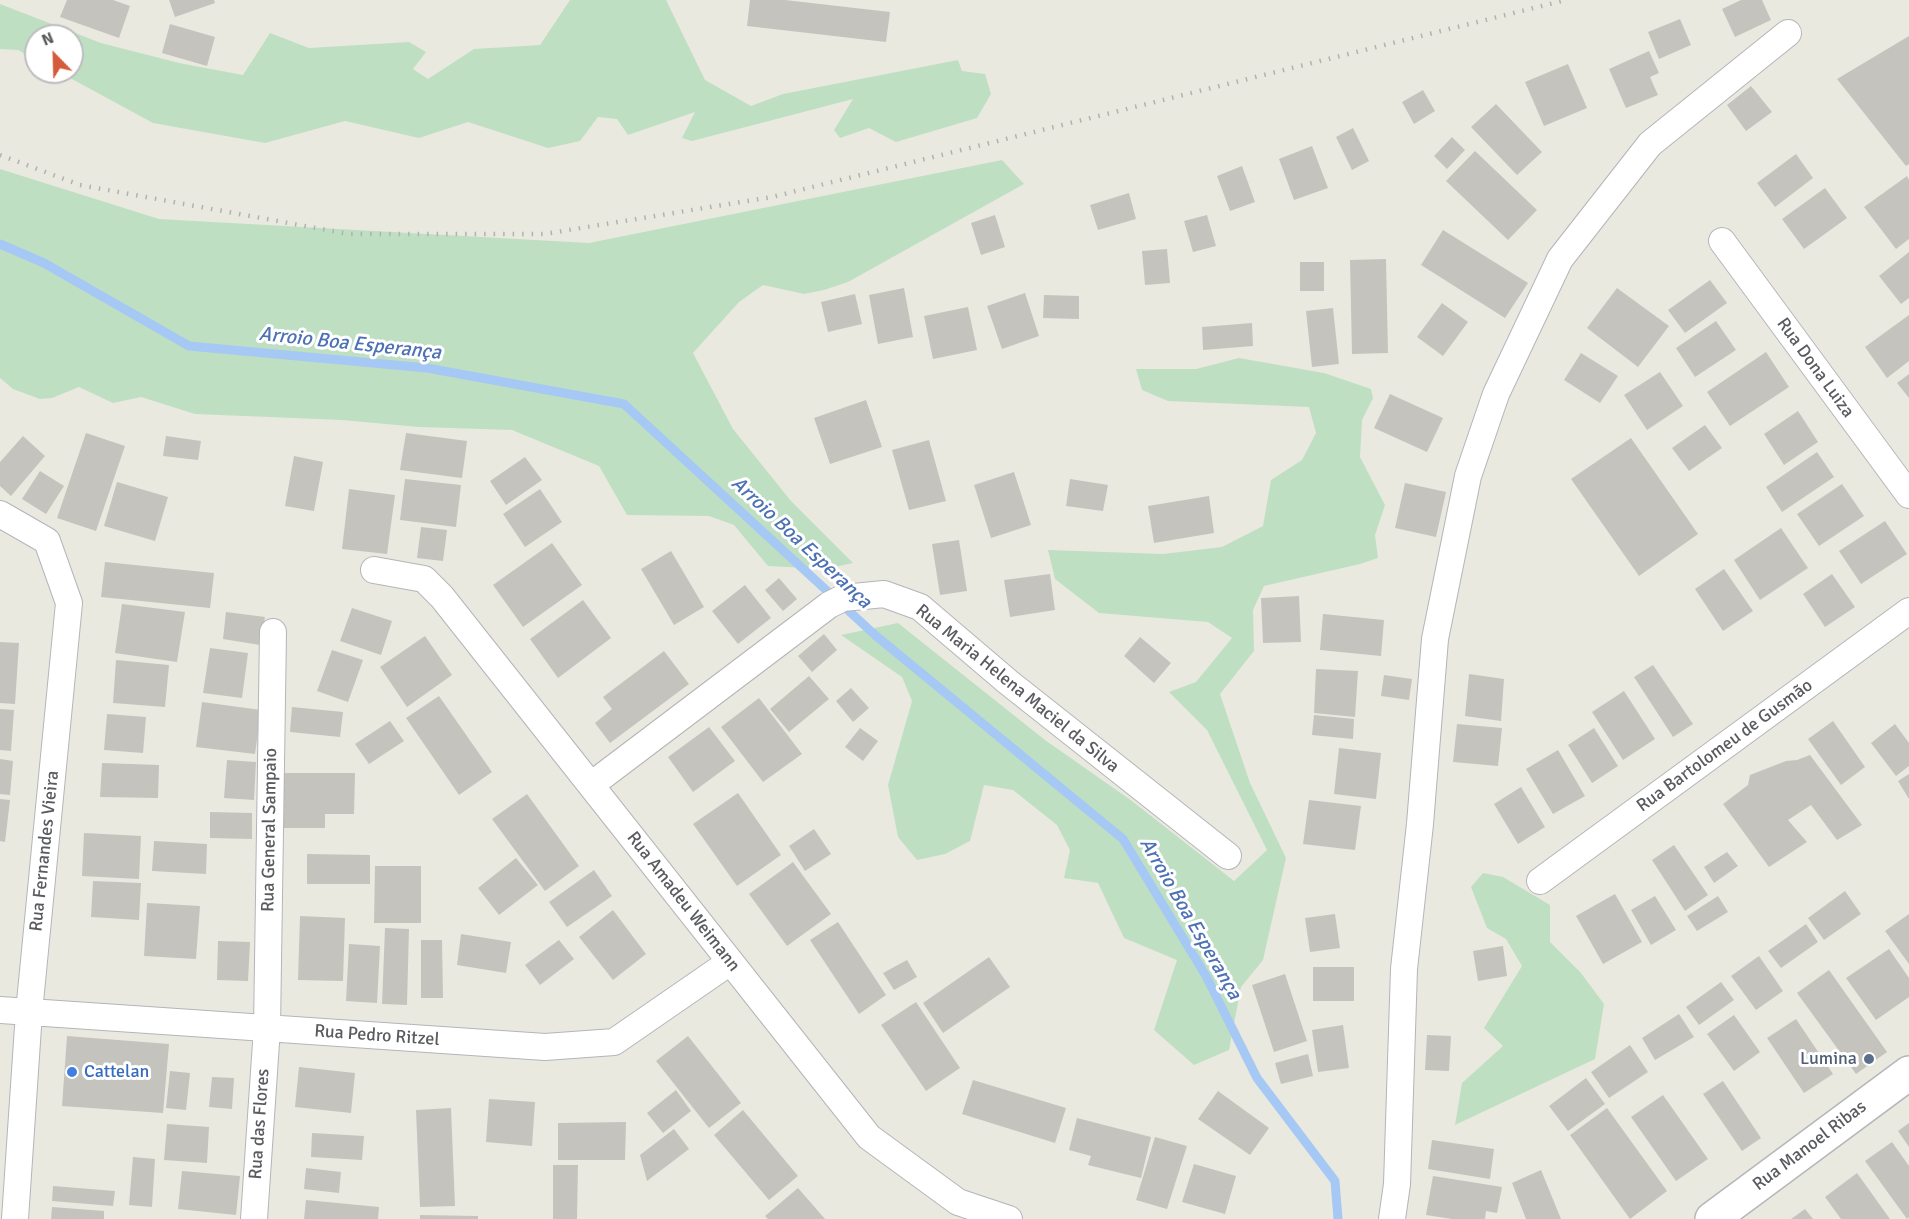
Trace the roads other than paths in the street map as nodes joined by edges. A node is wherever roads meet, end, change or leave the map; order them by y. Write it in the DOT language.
graph roads {
  1 [pos="1788,33"];
  2 [pos="1722,241"];
  3 [pos="1909,495"];
  4 [pos="0,514"];
  5 [pos="374,570"];
  6 [pos="1909,611"];
  7 [pos="273,632"];
  8 [pos="591,785"];
  9 [pos="1228,856"];
  10 [pos="1540,881"];
  11 [pos="730,962"];
  12 [pos="0,1010"];
  13 [pos="29,1012"];
  14 [pos="267,1028"];
  15 [pos="1909,1072"];
  16 [pos="15,1219"];
  17 [pos="254,1219"];
  18 [pos="1010,1219"];
  19 [pos="1392,1219"];
  20 [pos="1712,1219"];
  1 -- 19 [label="street"];
  2 -- 3 [label="street, Rua Dona Luiza"];
  4 -- 13 [label="street, Rua Fernandes Vieira"];
  5 -- 8 [label="street, Rua Amadeu Weimann"];
  6 -- 10 [label="street, Rua Bartolomeu de Gusmão"];
  7 -- 14 [label="street, Rua General Sampaio"];
  8 -- 9 [label="street, Rua Maria Helena Maciel da Silva"];
  8 -- 11 [label="street, Rua Amadeu Weimann"];
  11 -- 14 [label="street, Rua Pedro Ritzel"];
  11 -- 18 [label="street, Rua Amadeu Weimann"];
  12 -- 13 [label="street, Rua Pedro Ritzel"];
  13 -- 14 [label="street, Rua Pedro Ritzel"];
  13 -- 16 [label="street, Rua Fernandes Vieira"];
  14 -- 17 [label="street, Rua das Flores"];
  15 -- 20 [label="street, Rua Manoel Ribas"];
}
